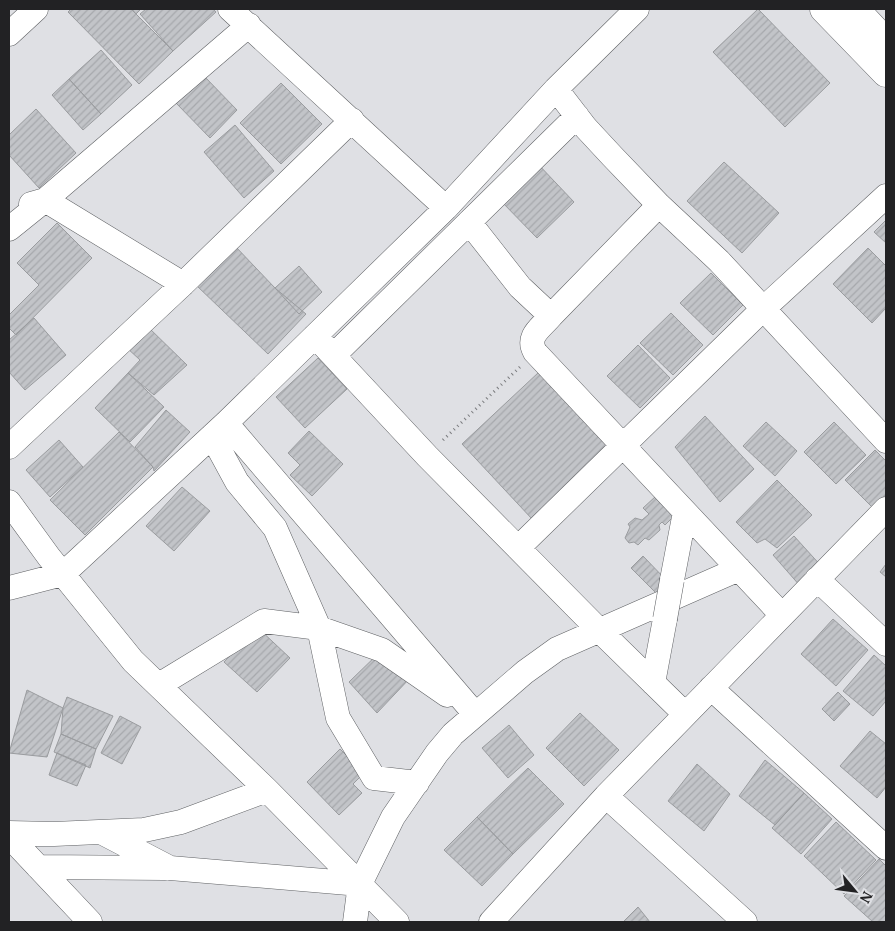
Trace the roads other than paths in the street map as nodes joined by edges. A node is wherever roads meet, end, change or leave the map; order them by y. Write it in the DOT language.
graph roads {
  1 [pos="36,9"];
  2 [pos="230,9"];
  3 [pos="637,9"];
  4 [pos="824,9"];
  5 [pos="855,9"];
  6 [pos="12,24"];
  7 [pos="249,25"];
  8 [pos="886,42"];
  9 [pos="886,73"];
  10 [pos="556,89"];
  11 [pos="577,116"];
  12 [pos="352,120"];
  13 [pos="886,196"];
  14 [pos="45,200"];
  15 [pos="659,205"];
  16 [pos="446,208"];
  17 [pos="9,212"];
  18 [pos="469,222"];
  19 [pos="9,229"];
  20 [pos="182,284"];
  21 [pos="763,309"];
  22 [pos="551,316"];
  23 [pos="315,336"];
  24 [pos="334,355"];
  25 [pos="219,429"];
  26 [pos="886,441"];
  27 [pos="622,445"];
  28 [pos="9,447"];
  29 [pos="9,502"];
  30 [pos="886,509"];
  31 [pos="685,512"];
  32 [pos="518,548"];
  33 [pos="739,569"];
  34 [pos="63,574"];
  35 [pos="818,579"];
  36 [pos="9,588"];
  37 [pos="782,615"];
  38 [pos="319,628"];
  39 [pos="599,630"];
  40 [pos="886,644"];
  41 [pos="653,683"];
  42 [pos="158,685"];
  43 [pos="711,688"];
  44 [pos="475,714"];
  45 [pos="685,714"];
  46 [pos="417,783"];
  47 [pos="267,790"];
  48 [pos="606,796"];
  49 [pos="101,832"];
  50 [pos="9,834"];
  51 [pos="886,848"];
  52 [pos="38,867"];
  53 [pos="170,868"];
  54 [pos="360,884"];
  55 [pos="354,918"];
  56 [pos="90,922"];
  57 [pos="396,922"];
  58 [pos="490,922"];
  59 [pos="745,922"];
  1 -- 6 [label="street"];
  2 -- 7 [label="street"];
  3 -- 10 [label="street"];
  4 -- 9 [label="street"];
  5 -- 8 [label="street"];
  7 -- 12 [label="street"];
  7 -- 14 [label="street"];
  10 -- 11 [label="street"];
  10 -- 16 [label="street"];
  11 -- 15 [label="street"];
  11 -- 18 [label="street"];
  12 -- 16 [label="street"];
  12 -- 20 [label="street"];
  13 -- 21 [label="street"];
  14 -- 17 [label="street"];
  14 -- 19 [label="street"];
  14 -- 20 [label="street"];
  15 -- 21 [label="street"];
  15 -- 22 [label="street"];
  16 -- 23 [label="street"];
  18 -- 22 [label="street"];
  18 -- 24 [label="street"];
  20 -- 28 [label="street"];
  21 -- 26 [label="street"];
  21 -- 27 [label="street"];
  22 -- 27 [label="street"];
  23 -- 24 [label="street"];
  23 -- 25 [label="street"];
  24 -- 32 [label="street"];
  25 -- 34 [label="street"];
  25 -- 38 [label="street"];
  25 -- 44 [label="street"];
  27 -- 31 [label="street"];
  27 -- 32 [label="street"];
  29 -- 34 [label="street"];
  30 -- 35 [label="street"];
  31 -- 33 [label="street"];
  31 -- 41 [label="street, bridge"];
  32 -- 39 [label="street"];
  33 -- 37 [label="street"];
  33 -- 39 [label="street"];
  34 -- 36 [label="street"];
  34 -- 42 [label="street"];
  35 -- 37 [label="street"];
  35 -- 40 [label="street"];
  37 -- 43 [label="street"];
  38 -- 42 [label="street"];
  38 -- 44 [label="street"];
  38 -- 46 [label="street"];
  39 -- 41 [label="street"];
  39 -- 44 [label="street"];
  41 -- 45 [label="street"];
  42 -- 47 [label="street"];
  43 -- 45 [label="street"];
  43 -- 51 [label="street"];
  44 -- 46 [label="street"];
  45 -- 48 [label="street"];
  46 -- 54 [label="street"];
  47 -- 49 [label="street"];
  47 -- 54 [label="street"];
  48 -- 58 [label="street"];
  48 -- 59 [label="street"];
  49 -- 50 [label="street"];
  49 -- 53 [label="street"];
  50 -- 52 [label="street"];
  52 -- 53 [label="street"];
  52 -- 56 [label="street"];
  53 -- 54 [label="street"];
  54 -- 55 [label="street"];
  54 -- 57 [label="street"];
}
